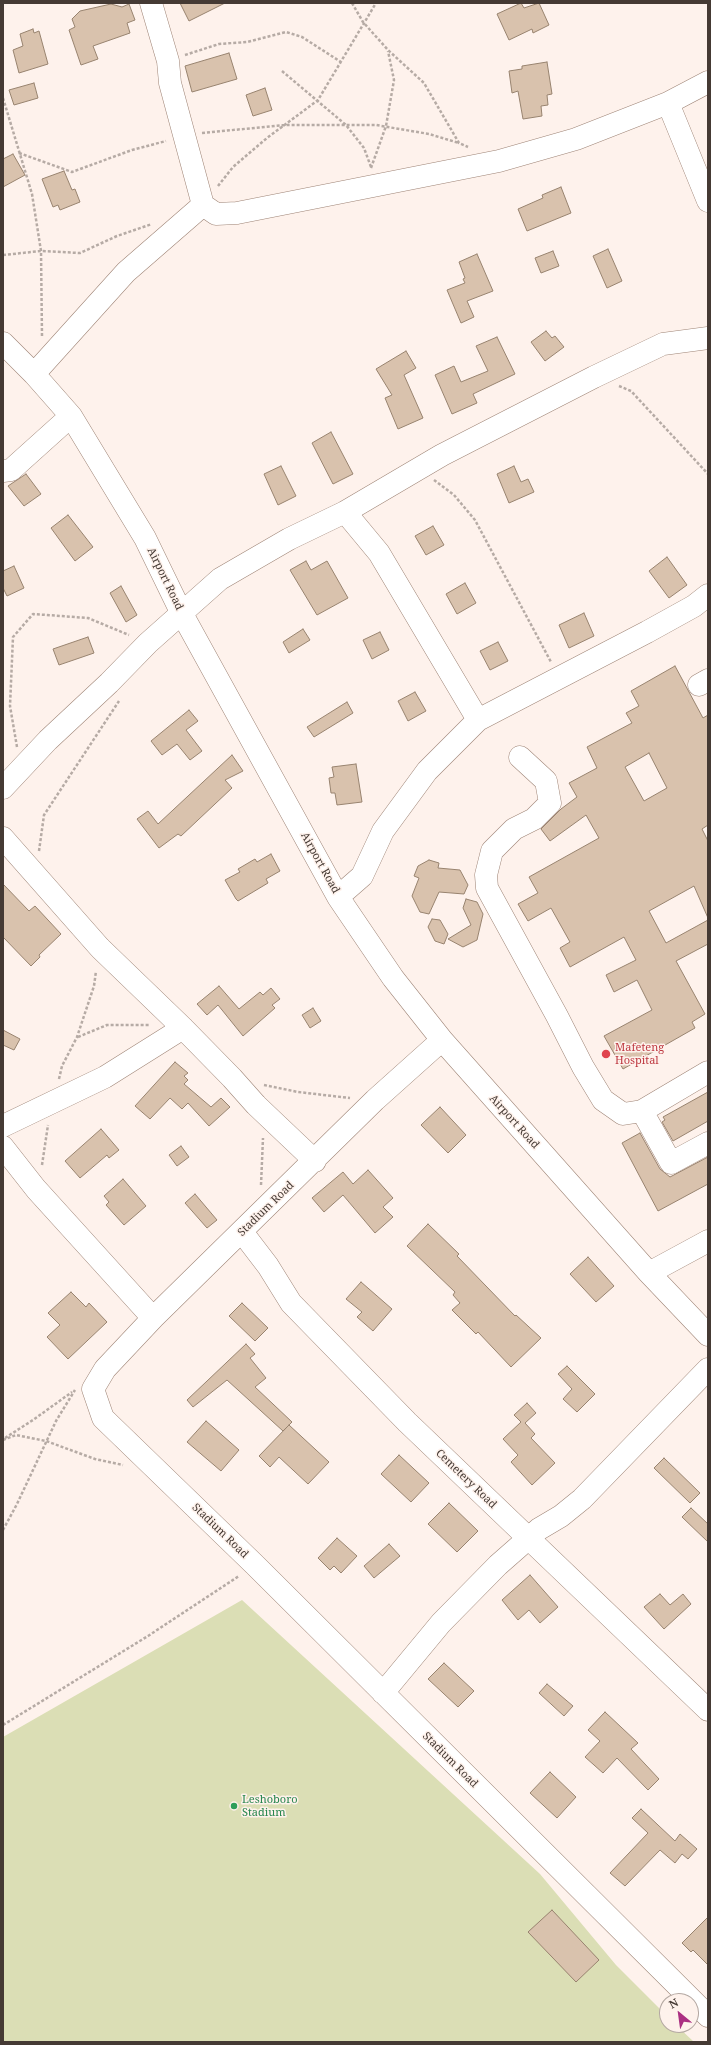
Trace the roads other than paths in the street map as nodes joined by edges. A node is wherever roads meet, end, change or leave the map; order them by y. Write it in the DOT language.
graph roads {
  1 [pos="151,3"];
  2 [pos="708,82"];
  3 [pos="668,103"];
  4 [pos="708,201"];
  5 [pos="203,205"];
  6 [pos="708,338"];
  7 [pos="3,343"];
  8 [pos="34,374"];
  9 [pos="71,416"];
  10 [pos="3,471"];
  11 [pos="345,512"];
  12 [pos="708,595"];
  13 [pos="181,612"];
  14 [pos="478,720"];
  15 [pos="520,757"];
  16 [pos="3,788"];
  17 [pos="3,838"];
  18 [pos="338,897"];
  19 [pos="181,1027"];
  20 [pos="442,1040"];
  21 [pos="708,1072"];
  22 [pos="642,1111"];
  23 [pos="3,1126"];
  24 [pos="708,1143"];
  25 [pos="3,1147"];
  26 [pos="315,1160"];
  27 [pos="242,1232"];
  28 [pos="708,1241"];
  29 [pos="649,1273"];
  30 [pos="153,1318"];
  31 [pos="708,1335"];
  32 [pos="708,1369"];
  33 [pos="527,1538"];
  34 [pos="383,1693"];
  35 [pos="708,1710"];
  36 [pos="708,2016"];
  1 -- 5 [label="street"];
  2 -- 3 [label="street"];
  3 -- 4 [label="street"];
  3 -- 5 [label="street"];
  5 -- 8 [label="street"];
  6 -- 11 [label="street"];
  7 -- 8 [label="street, Airport Road"];
  8 -- 9 [label="street, Airport Road"];
  9 -- 10 [label="street"];
  9 -- 13 [label="street, Airport Road"];
  11 -- 13 [label="street"];
  11 -- 14 [label="street"];
  12 -- 14 [label="street"];
  13 -- 16 [label="street"];
  13 -- 18 [label="street, Airport Road"];
  14 -- 18 [label="street"];
  15 -- 22 [label="street"];
  17 -- 19 [label="street"];
  18 -- 20 [label="street, Airport Road"];
  19 -- 23 [label="street"];
  19 -- 26 [label="street"];
  20 -- 26 [label="street, Stadium Road"];
  20 -- 29 [label="street, Airport Road"];
  21 -- 22 [label="street"];
  22 -- 24 [label="street"];
  25 -- 30 [label="street"];
  26 -- 27 [label="street, Stadium Road"];
  27 -- 30 [label="street, Stadium Road"];
  27 -- 33 [label="street, Cemetery Road"];
  28 -- 29 [label="street"];
  29 -- 31 [label="street, Airport Road"];
  30 -- 34 [label="street, Stadium Road"];
  32 -- 33 [label="street"];
  33 -- 34 [label="street"];
  33 -- 35 [label="street, Cemetery Road"];
  34 -- 36 [label="street, Stadium Road"];
}
